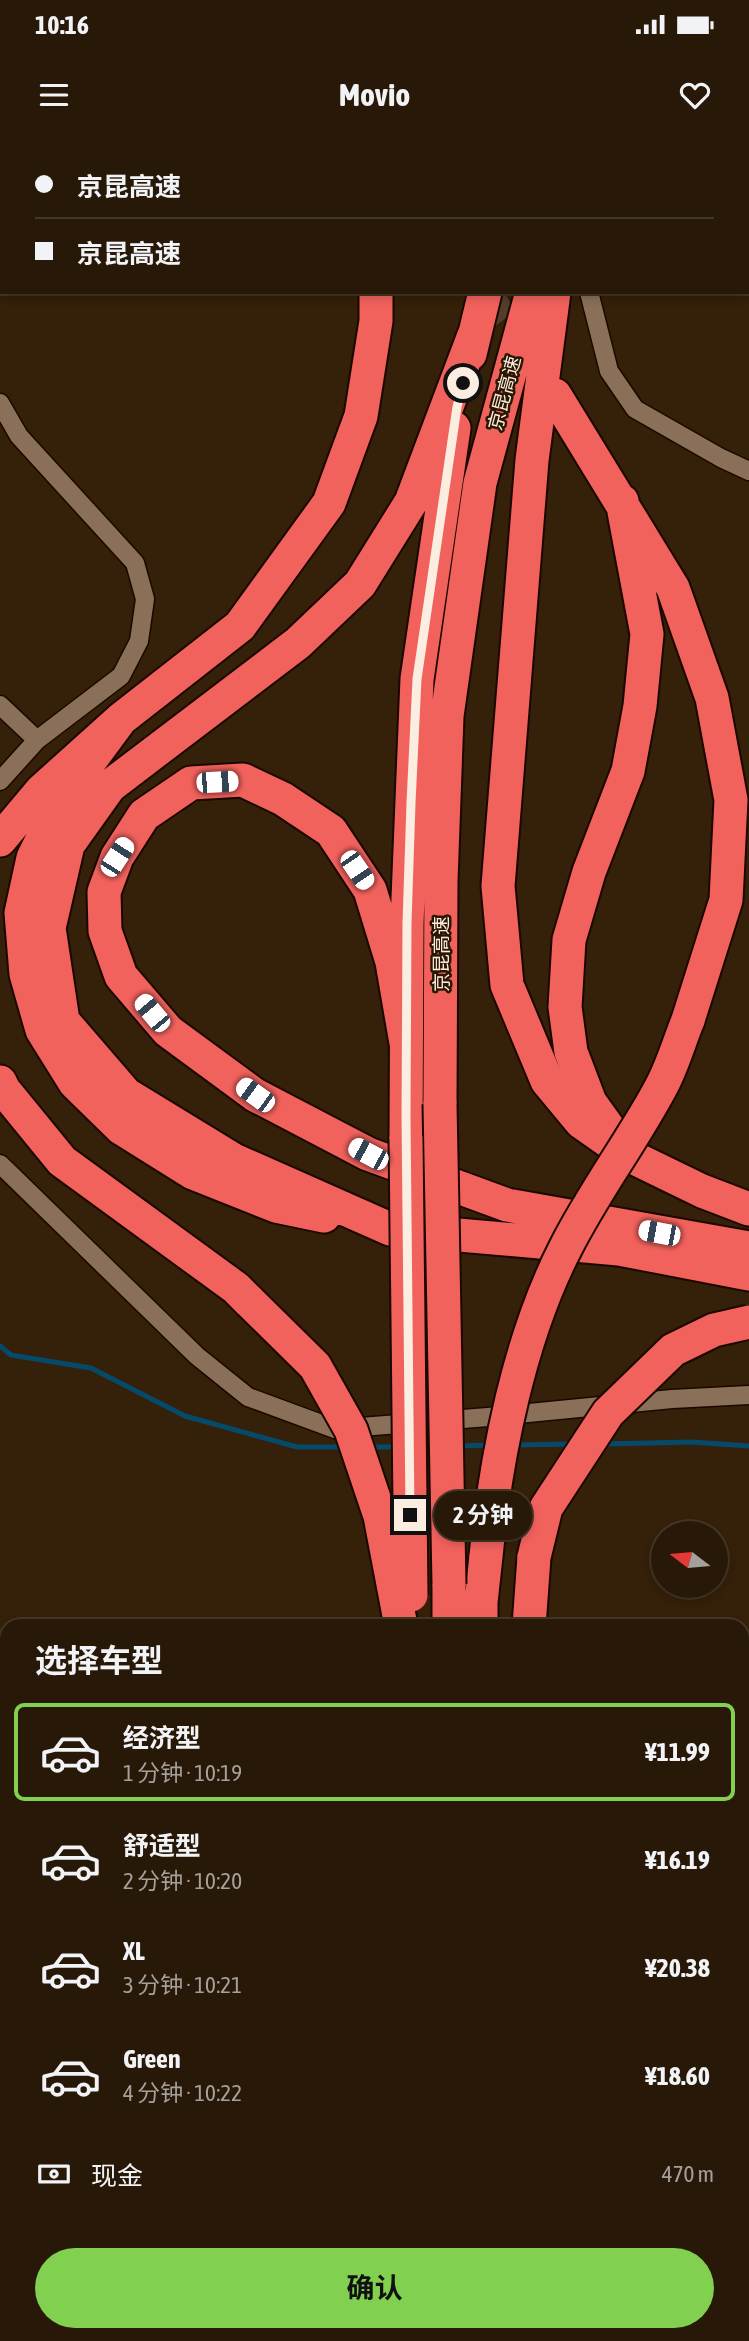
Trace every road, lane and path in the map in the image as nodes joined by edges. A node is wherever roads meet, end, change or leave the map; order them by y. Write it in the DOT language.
graph roads {
  1 [pos="376,294"];
  2 [pos="484,294"];
  3 [pos="531,294"];
  4 [pos="554,294"];
  5 [pos="590,294"];
  6 [pos="474,335"];
  7 [pos="555,395"];
  8 [pos="0,403"];
  9 [pos="749,471"];
  10 [pos="621,501"];
  11 [pos="0,705"];
  12 [pos="121,719"];
  13 [pos="37,740"];
  14 [pos="0,781"];
  15 [pos="0,840"];
  16 [pos="406,1043"];
  17 [pos="0,1082"];
  18 [pos="628,1155"];
  19 [pos="0,1164"];
  20 [pos="749,1209"];
  21 [pos="390,1229"];
  22 [pos="749,1248"];
  23 [pos="749,1274"];
  24 [pos="749,1322"];
  25 [pos="749,1395"];
  26 [pos="404,1608"];
  27 [pos="449,1619"];
  28 [pos="481,1619"];
  29 [pos="530,1619"];
  1 -- 12 [label="highway"];
  2 -- 6 [label="highway, 京昆高速"];
  3 -- 27 [label="highway, 京昆高速, bridge"];
  4 -- 18 [label="highway"];
  5 -- 9 [label="street"];
  6 -- 16 [label="highway, 京昆高速"];
  6 -- 21 [label="highway"];
  7 -- 10 [label="highway"];
  8 -- 13 [label="street"];
  10 -- 18 [label="highway"];
  10 -- 28 [label="highway, bridge"];
  11 -- 13 [label="street"];
  12 -- 15 [label="highway"];
  12 -- 21 [label="highway"];
  13 -- 14 [label="street"];
  16 -- 22 [label="highway"];
  16 -- 26 [label="highway, 京昆高速, bridge"];
  17 -- 26 [label="highway, bridge"];
  18 -- 20 [label="highway"];
  19 -- 25 [label="street"];
  21 -- 23 [label="highway"];
  24 -- 29 [label="highway, bridge"];
}
